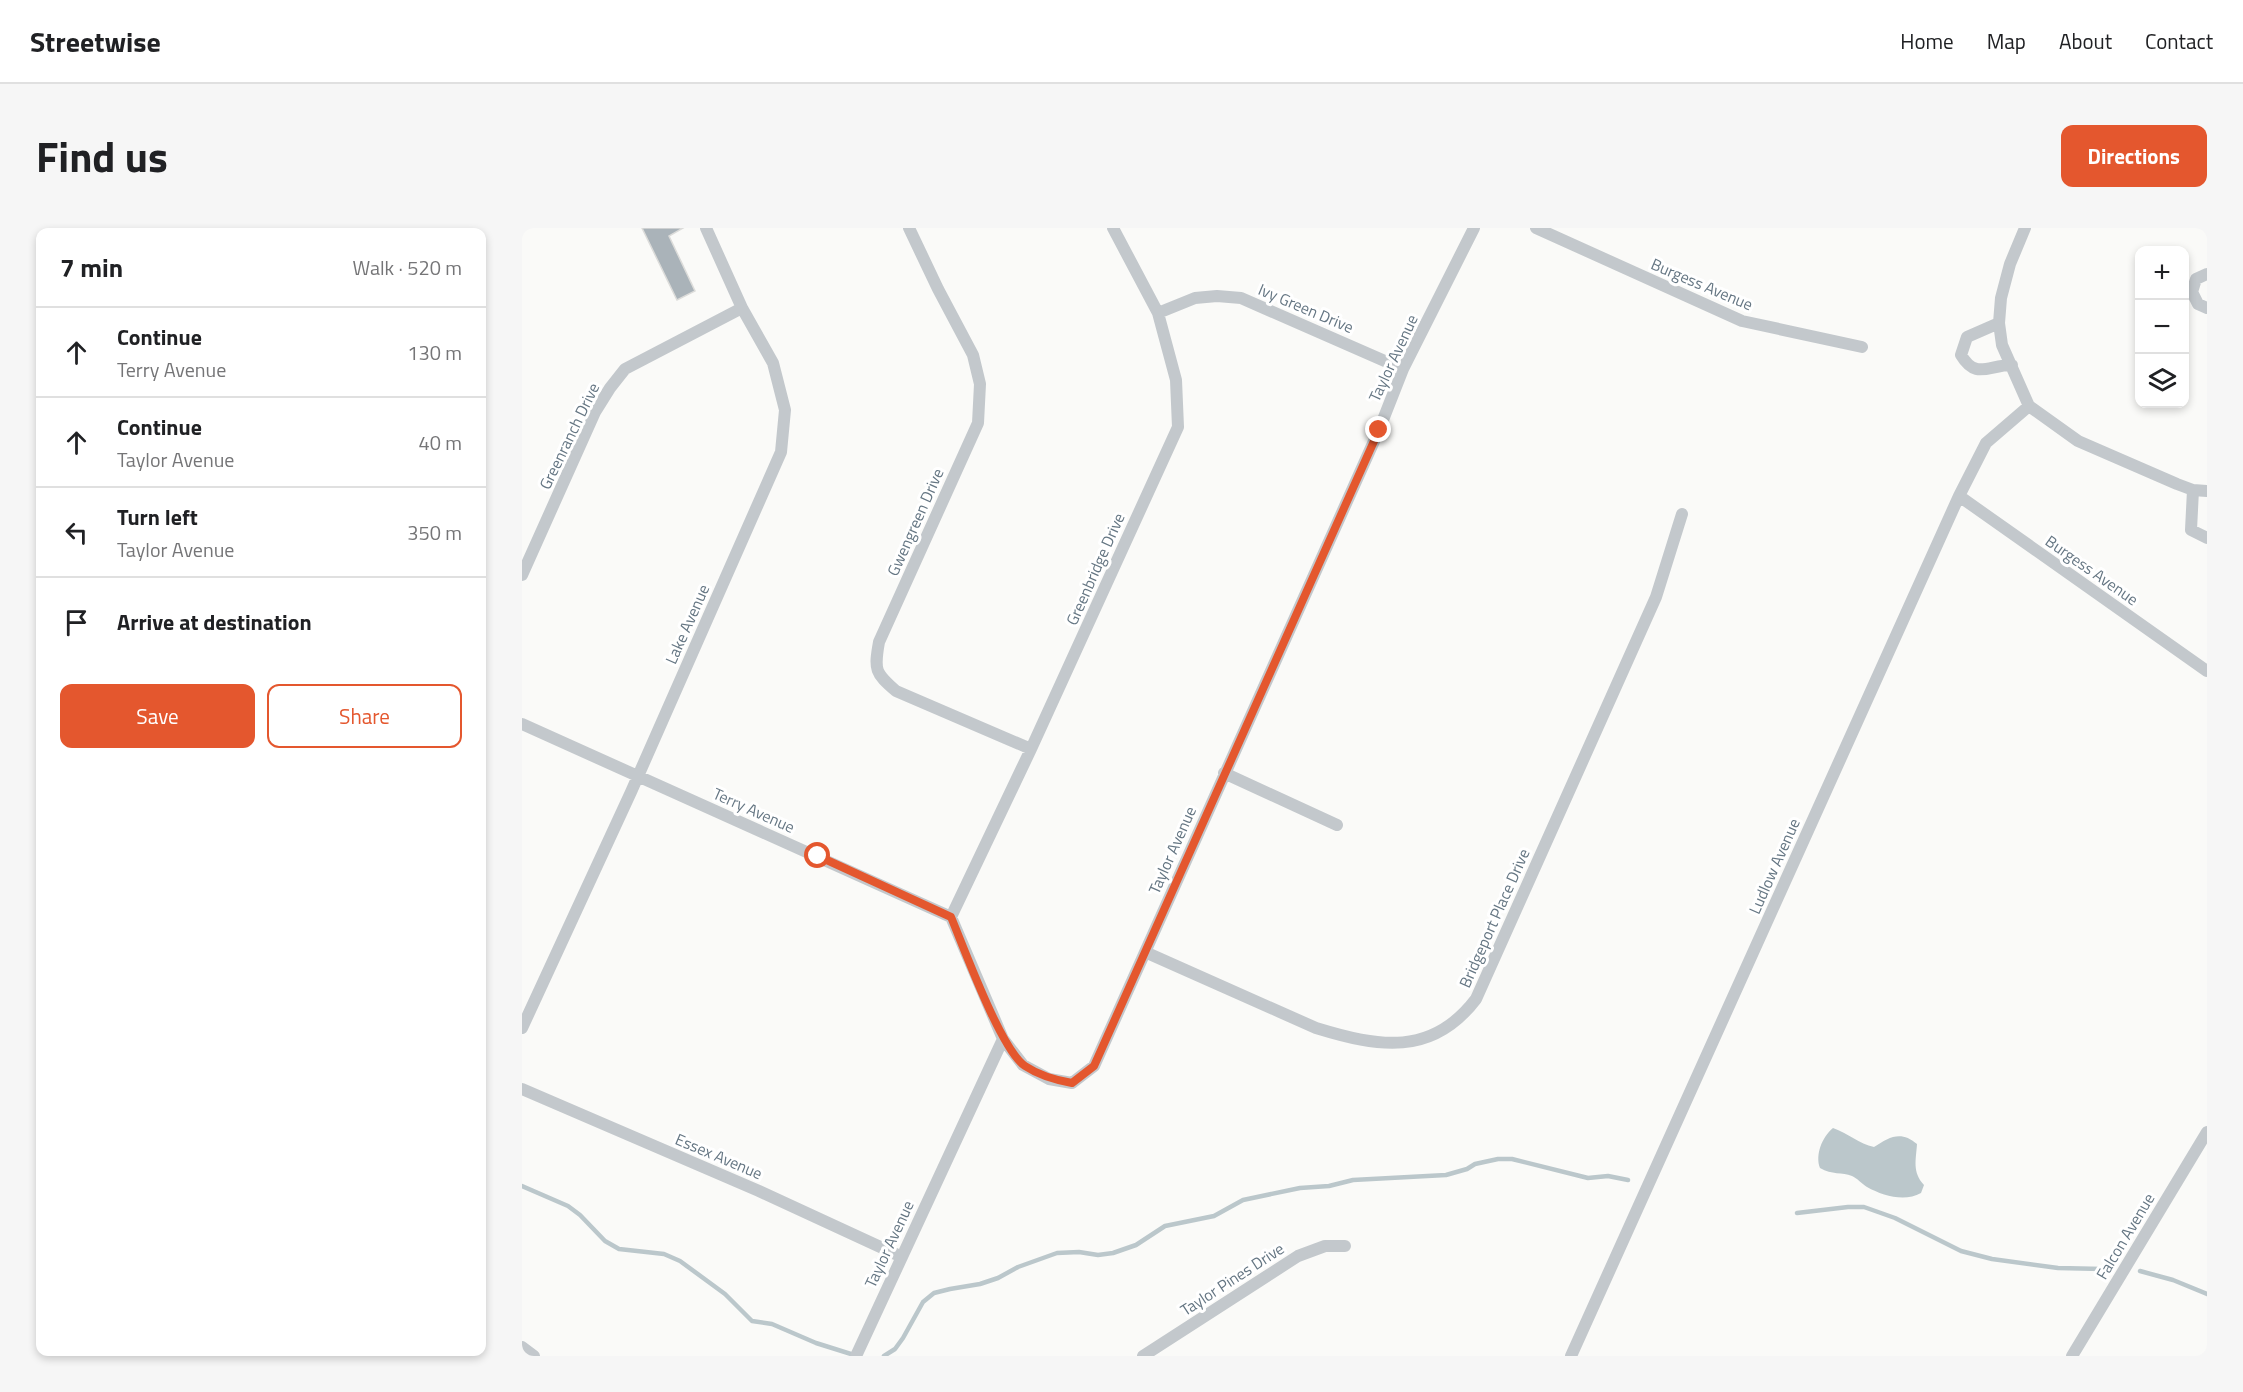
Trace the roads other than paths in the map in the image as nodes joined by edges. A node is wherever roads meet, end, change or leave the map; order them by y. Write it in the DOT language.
graph roads {
  1 [pos="706,228"];
  2 [pos="909,228"];
  3 [pos="1113,228"];
  4 [pos="1474,228"];
  5 [pos="1536,228"];
  6 [pos="2025,228"];
  7 [pos="2207,274"];
  8 [pos="742,308"];
  9 [pos="2207,308"];
  10 [pos="1158,313"];
  11 [pos="2000,323"];
  12 [pos="1862,347"];
  13 [pos="2012,365"];
  14 [pos="1403,369"];
  15 [pos="2029,406"];
  16 [pos="2193,490"];
  17 [pos="2207,491"];
  18 [pos="1959,496"];
  19 [pos="1682,514"];
  20 [pos="2207,538"];
  21 [pos="522,575"];
  22 [pos="2207,671"];
  23 [pos="522,724"];
  24 [pos="1031,749"];
  25 [pos="1224,773"];
  26 [pos="638,777"];
  27 [pos="1338,825"];
  28 [pos="951,917"];
  29 [pos="1145,952"];
  30 [pos="522,1028"];
  31 [pos="1003,1039"];
  32 [pos="522,1089"];
  33 [pos="2207,1132"];
  34 [pos="1345,1246"];
  35 [pos="902,1257"];
  36 [pos="522,1347"];
  37 [pos="857,1352"];
  38 [pos="534,1356"];
  39 [pos="1143,1356"];
  40 [pos="1571,1356"];
  41 [pos="2072,1356"];
  1 -- 8 [label="street, Lake Avenue"];
  2 -- 24 [label="street, Gwengreen Drive"];
  3 -- 10 [label="street, Greenbridge Drive"];
  4 -- 14 [label="street, Taylor Avenue"];
  5 -- 12 [label="street, Burgess Avenue"];
  6 -- 11 [label="street"];
  7 -- 9 [label="street"];
  8 -- 21 [label="street, Greenranch Drive"];
  8 -- 26 [label="street, Lake Avenue"];
  10 -- 14 [label="street, Ivy Green Drive"];
  10 -- 24 [label="street, Greenbridge Drive"];
  11 -- 13 [label="street"];
  11 -- 13 [label="street"];
  13 -- 15 [label="street"];
  14 -- 25 [label="street, Taylor Avenue"];
  15 -- 16 [label="street"];
  15 -- 18 [label="street, Ludlow Avenue"];
  16 -- 17 [label="street"];
  16 -- 20 [label="street"];
  18 -- 22 [label="street, Burgess Avenue"];
  18 -- 40 [label="street, Ludlow Avenue"];
  19 -- 29 [label="street, Bridgeport Place Drive"];
  23 -- 26 [label="street, Terry Avenue"];
  24 -- 28 [label="street, Greenbridge Drive"];
  25 -- 27 [label="street"];
  25 -- 29 [label="street, Taylor Avenue"];
  26 -- 28 [label="street, Terry Avenue"];
  26 -- 30 [label="street, Lake Avenue"];
  28 -- 31 [label="street"];
  29 -- 31 [label="street, Taylor Avenue"];
  31 -- 35 [label="street, Taylor Avenue"];
  32 -- 35 [label="street, Essex Avenue"];
  33 -- 41 [label="street, Falcon Avenue"];
  34 -- 39 [label="street, Taylor Pines Drive"];
  35 -- 37 [label="street, Taylor Avenue"];
  36 -- 38 [label="street"];
}
